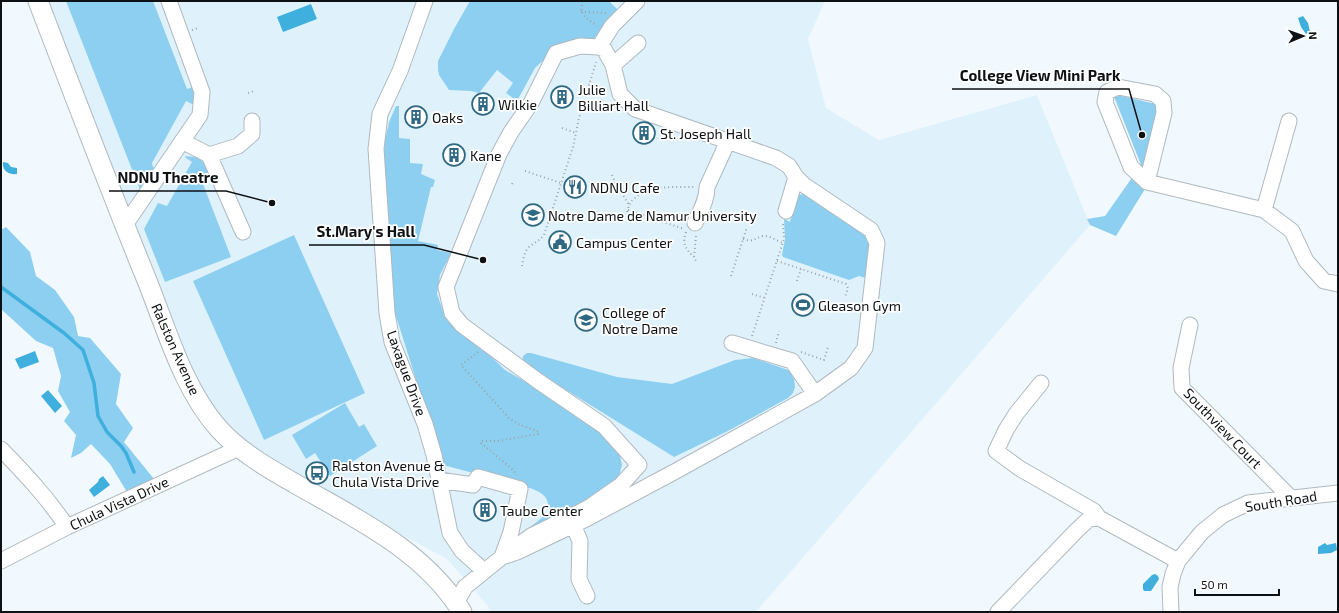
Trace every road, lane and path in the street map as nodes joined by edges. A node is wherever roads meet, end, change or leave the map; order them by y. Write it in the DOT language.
graph roads {
  1 [pos="38,1"];
  2 [pos="169,1"];
  3 [pos="425,1"];
  4 [pos="583,1"];
  5 [pos="637,1"];
  6 [pos="580,10"];
  7 [pos="625,13"];
  8 [pos="602,42"];
  9 [pos="638,43"];
  10 [pos="613,65"];
  11 [pos="254,91"];
  12 [pos="248,93"];
  13 [pos="252,121"];
  14 [pos="1289,121"];
  15 [pos="562,128"];
  16 [pos="576,133"];
  17 [pos="182,141"];
  18 [pos="728,141"];
  19 [pos="209,155"];
  20 [pos="525,170"];
  21 [pos="612,175"];
  22 [pos="796,177"];
  23 [pos="1146,182"];
  24 [pos="561,183"];
  25 [pos="707,187"];
  26 [pos="629,205"];
  27 [pos="1264,210"];
  28 [pos="786,211"];
  29 [pos="695,223"];
  30 [pos="124,225"];
  31 [pos="747,228"];
  32 [pos="243,232"];
  33 [pos="743,238"];
  34 [pos="782,243"];
  35 [pos="694,257"];
  36 [pos="777,261"];
  37 [pos="697,264"];
  38 [pos="788,264"];
  39 [pos="522,266"];
  40 [pos="787,268"];
  41 [pos="801,269"];
  42 [pos="731,276"];
  43 [pos="797,281"];
  44 [pos="1338,284"];
  45 [pos="752,294"];
  46 [pos="845,297"];
  47 [pos="765,298"];
  48 [pos="1190,325"];
  49 [pos="779,331"];
  50 [pos="752,338"];
  51 [pos="732,342"];
  52 [pos="776,343"];
  53 [pos="488,344"];
  54 [pos="1041,383"];
  55 [pos="815,394"];
  56 [pos="239,448"];
  57 [pos="1,449"];
  58 [pos="439,480"];
  59 [pos="520,489"];
  60 [pos="1338,493"];
  61 [pos="1292,498"];
  62 [pos="1099,518"];
  63 [pos="580,522"];
  64 [pos="67,527"];
  65 [pos="502,557"];
  66 [pos="1,561"];
  67 [pos="1178,561"];
  68 [pos="484,571"];
  69 [pos="588,596"];
  70 [pos="459,607"];
  71 [pos="998,612"];
  72 [pos="1171,612"];
  1 -- 30 [label="main road, Ralston Avenue"];
  2 -- 17 [label="street"];
  3 -- 58 [label="street, Laxague Drive"];
  4 -- 6 [label="path"];
  5 -- 7 [label="street"];
  6 -- 7 [label="path"];
  6 -- 8 [label="path"];
  7 -- 8 [label="street"];
  8 -- 10 [label="street"];
  8 -- 16 [label="path"];
  8 -- 53 [label="street"];
  9 -- 10 [label="street"];
  10 -- 18 [label="street"];
  11 -- 12 [label="path"];
  13 -- 19 [label="street"];
  14 -- 27 [label="street"];
  15 -- 16 [label="path"];
  16 -- 24 [label="path"];
  17 -- 19 [label="street"];
  17 -- 30 [label="street"];
  18 -- 22 [label="street"];
  18 -- 25 [label="street"];
  19 -- 32 [label="street"];
  20 -- 24 [label="path"];
  21 -- 26 [label="path"];
  22 -- 28 [label="street"];
  22 -- 55 [label="street"];
  23 -- 23 [label="street"];
  23 -- 27 [label="street"];
  24 -- 39 [label="path"];
  25 -- 26 [label="path"];
  25 -- 29 [label="street"];
  26 -- 35 [label="path"];
  27 -- 44 [label="street"];
  28 -- 34 [label="path"];
  29 -- 35 [label="path"];
  30 -- 56 [label="main road, Ralston Avenue"];
  31 -- 33 [label="path"];
  33 -- 34 [label="path"];
  33 -- 42 [label="path"];
  34 -- 36 [label="path"];
  35 -- 37 [label="path"];
  36 -- 38 [label="path"];
  36 -- 47 [label="path"];
  38 -- 40 [label="path"];
  38 -- 41 [label="path"];
  41 -- 43 [label="path"];
  41 -- 46 [label="path"];
  45 -- 47 [label="path"];
  47 -- 50 [label="path"];
  48 -- 61 [label="street, Southview Court"];
  49 -- 52 [label="path"];
  51 -- 55 [label="street"];
  53 -- 59 [label="path"];
  53 -- 65 [label="street"];
  54 -- 62 [label="street"];
  55 -- 63 [label="street"];
  56 -- 64 [label="street, Chula Vista Drive"];
  56 -- 70 [label="main road, Ralston Avenue"];
  57 -- 64 [label="street"];
  58 -- 59 [label="street"];
  58 -- 68 [label="street, Laxague Drive"];
  59 -- 65 [label="street"];
  60 -- 61 [label="street, South Road"];
  61 -- 67 [label="street, South Road"];
  62 -- 67 [label="street"];
  62 -- 71 [label="street"];
  63 -- 65 [label="street"];
  63 -- 69 [label="street"];
  64 -- 66 [label="street, Chula Vista Drive"];
  65 -- 68 [label="street"];
  67 -- 72 [label="street, South Road"];
  68 -- 70 [label="street"];
}
